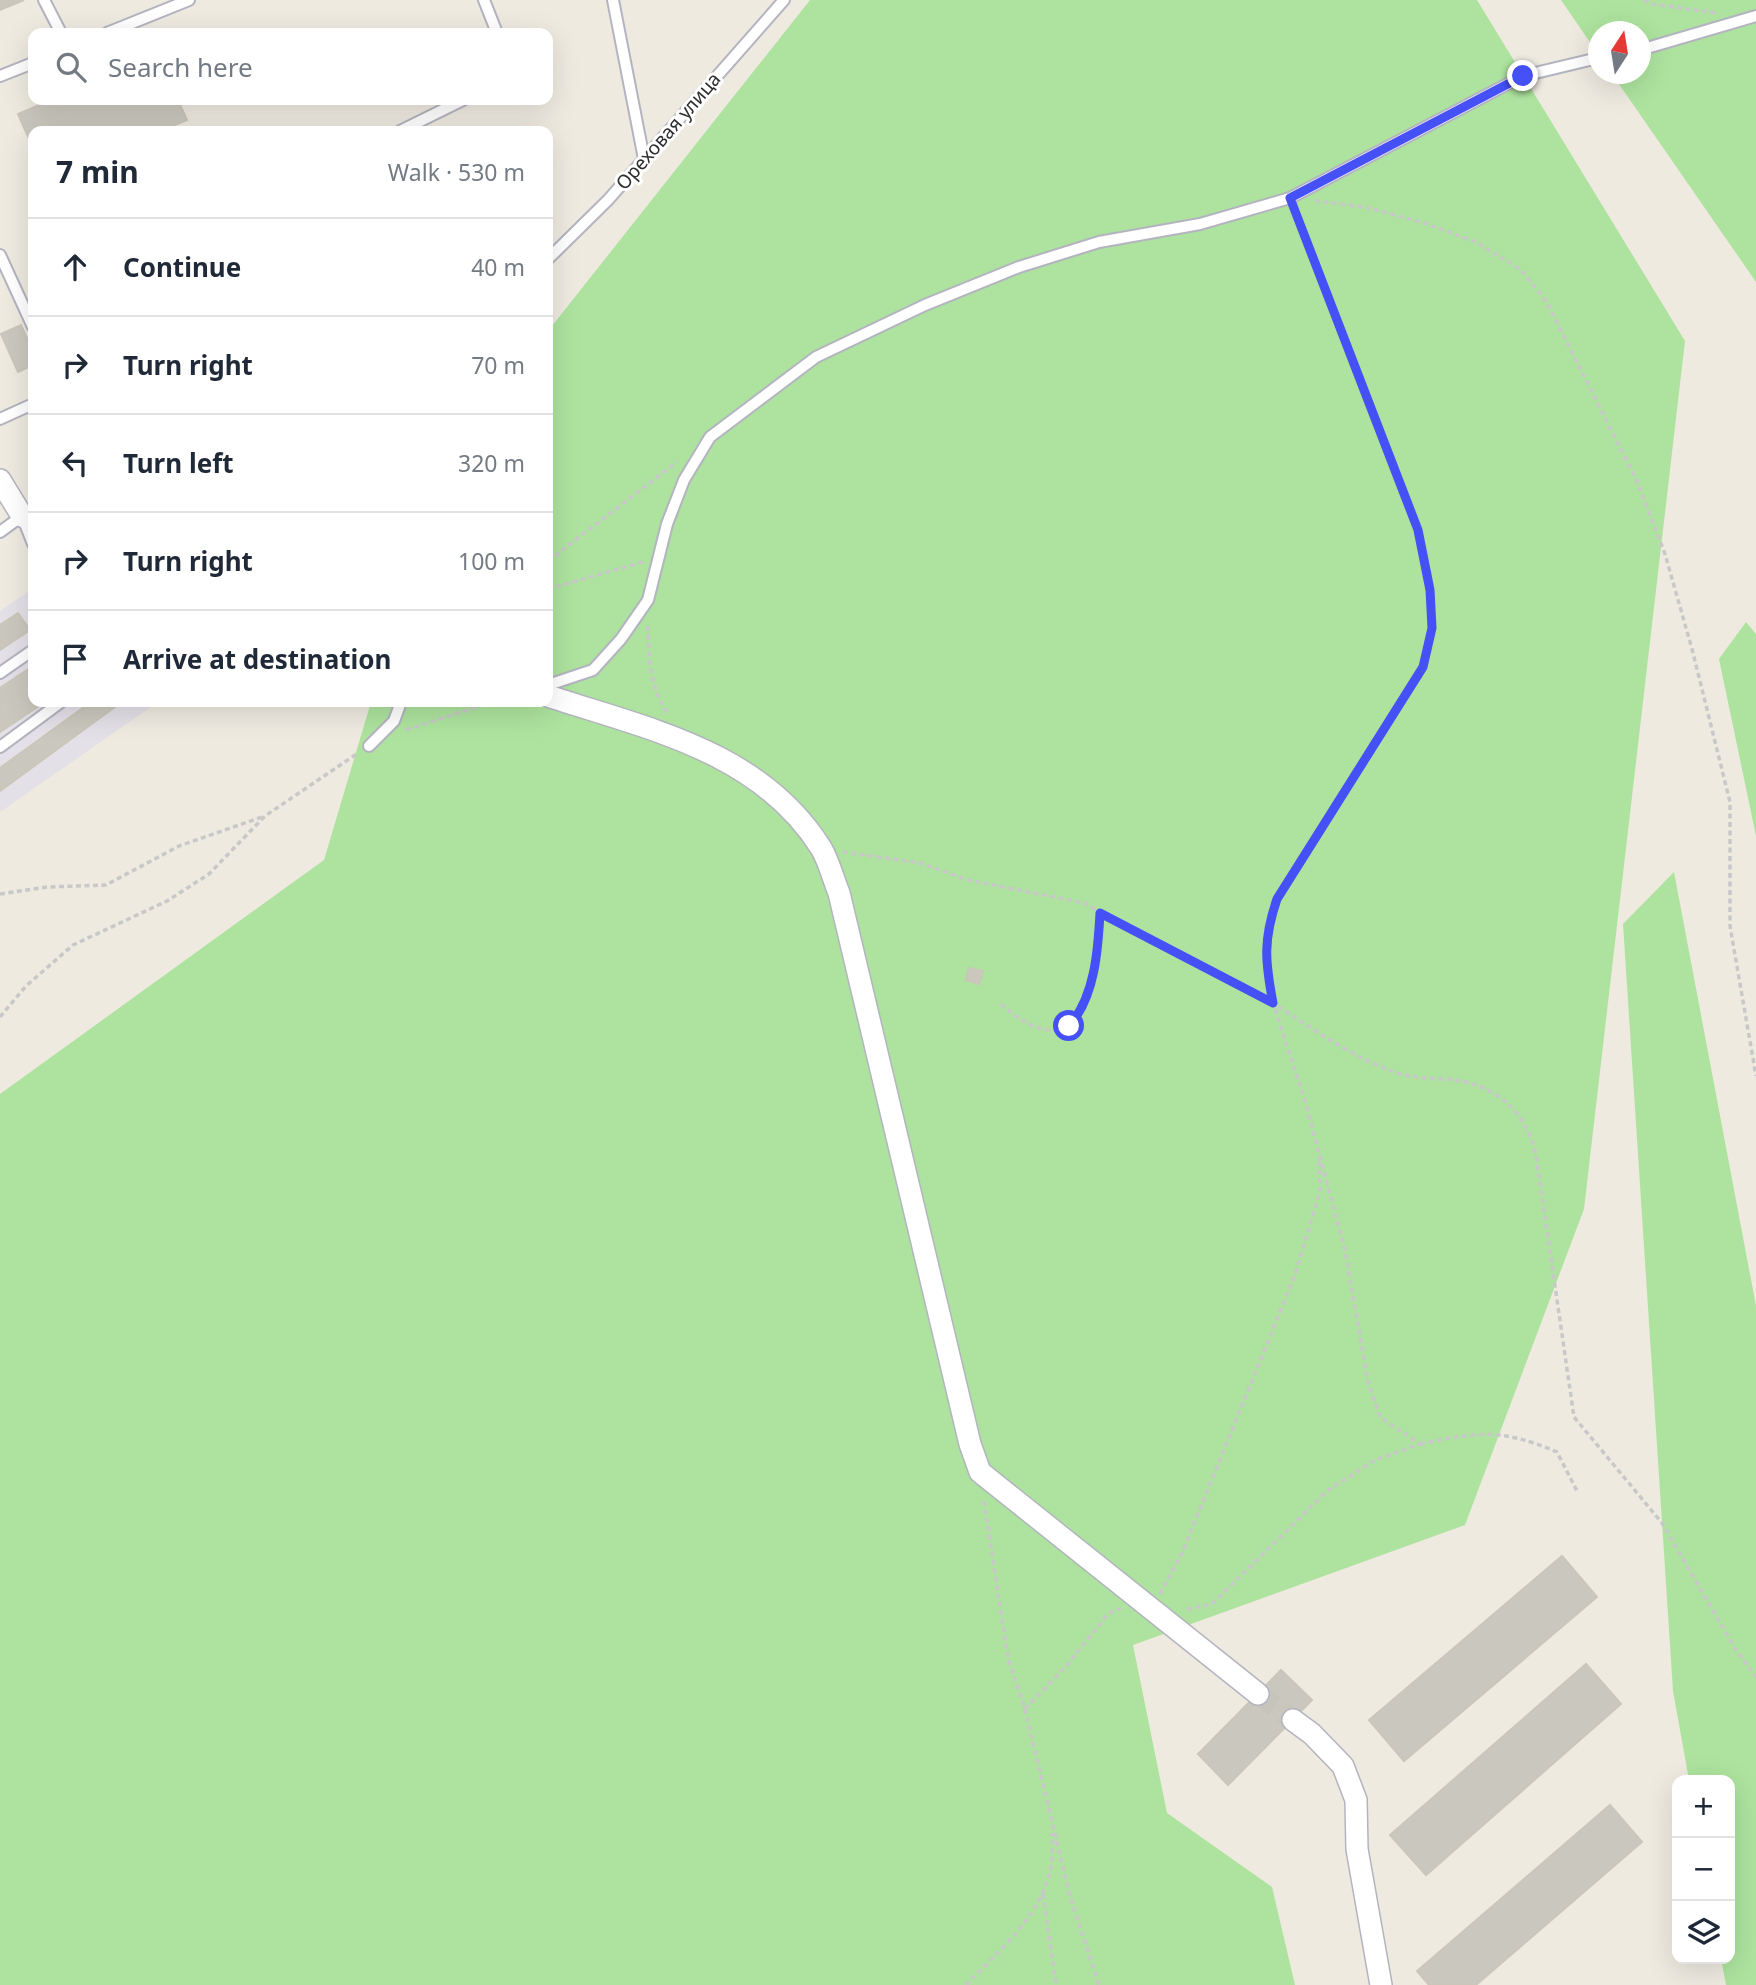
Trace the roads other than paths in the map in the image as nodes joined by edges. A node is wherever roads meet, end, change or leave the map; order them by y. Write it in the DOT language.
graph roads {
  1 [pos="44,0"];
  2 [pos="189,0"];
  3 [pos="484,0"];
  4 [pos="613,0"];
  5 [pos="784,0"];
  6 [pos="1755,16"];
  7 [pos="58,28"];
  8 [pos="119,28"];
  9 [pos="495,28"];
  10 [pos="1651,47"];
  11 [pos="1588,60"];
  12 [pos="28,65"];
  13 [pos="0,76"];
  14 [pos="453,105"];
  15 [pos="410,126"];
  16 [pos="644,159"];
  17 [pos="553,253"];
  18 [pos="0,255"];
  19 [pos="28,313"];
  20 [pos="28,406"];
  21 [pos="0,419"];
  22 [pos="0,480"];
  23 [pos="28,519"];
  24 [pos="0,532"];
  25 [pos="28,653"];
  26 [pos="0,673"];
  27 [pos="553,683"];
  28 [pos="553,698"];
  29 [pos="54,707"];
  30 [pos="399,707"];
  31 [pos="369,746"];
  32 [pos="0,747"];
  33 [pos="1258,1694"];
  34 [pos="1293,1720"];
  35 [pos="1381,1985"];
  1 -- 7 [label="lane"];
  2 -- 8 [label="lane"];
  3 -- 9 [label="lane"];
  4 -- 16 [label="lane"];
  5 -- 16 [label="lane, Ореховая улица"];
  6 -- 10 [label="lane"];
  11 -- 27 [label="lane"];
  12 -- 13 [label="lane"];
  14 -- 15 [label="lane"];
  16 -- 17 [label="lane, Ореховая улица"];
  18 -- 19 [label="lane"];
  20 -- 21 [label="lane"];
  22 -- 23 [label="street"];
  23 -- 24 [label="lane"];
  25 -- 26 [label="lane"];
  28 -- 33 [label="street"];
  29 -- 32 [label="lane"];
  30 -- 31 [label="lane"];
  34 -- 35 [label="street"];
}
